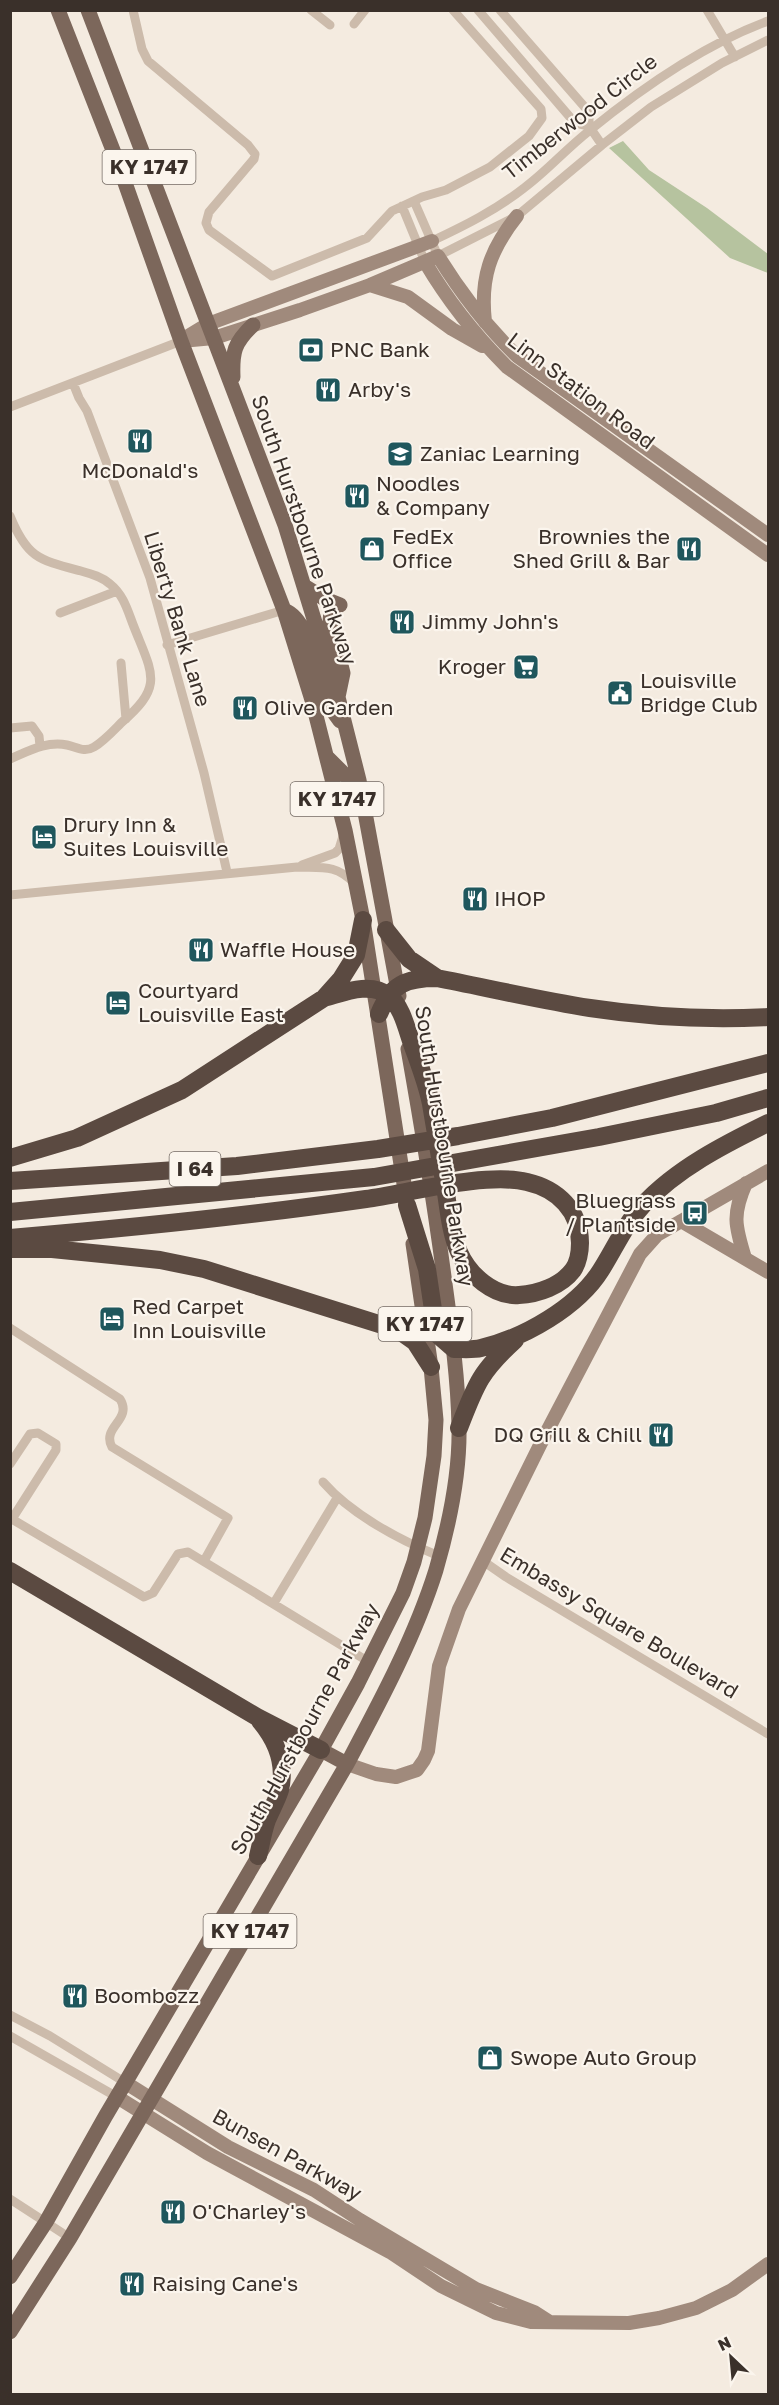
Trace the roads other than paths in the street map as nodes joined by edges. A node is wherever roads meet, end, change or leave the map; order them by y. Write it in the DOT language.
graph roads {
  1 [pos="58,10"];
  2 [pos="88,10"];
  3 [pos="133,10"];
  4 [pos="311,10"];
  5 [pos="365,10"];
  6 [pos="453,10"];
  7 [pos="478,10"];
  8 [pos="500,10"];
  9 [pos="707,10"];
  10 [pos="768,21"];
  11 [pos="354,24"];
  12 [pos="330,26"];
  13 [pos="723,40"];
  14 [pos="768,40"];
  15 [pos="735,57"];
  16 [pos="590,128"];
  17 [pos="602,145"];
  18 [pos="414,201"];
  19 [pos="402,206"];
  20 [pos="517,216"];
  21 [pos="432,241"];
  22 [pos="418,247"];
  23 [pos="438,256"];
  24 [pos="425,262"];
  25 [pos="370,285"];
  26 [pos="485,324"];
  27 [pos="253,325"];
  28 [pos="211,331"];
  29 [pos="181,341"];
  30 [pos="492,351"];
  31 [pos="73,383"];
  32 [pos="232,383"];
  33 [pos="10,407"];
  34 [pos="10,516"];
  35 [pos="768,535"];
  36 [pos="768,555"];
  37 [pos="304,586"];
  38 [pos="117,591"];
  39 [pos="284,610"];
  40 [pos="60,613"];
  41 [pos="167,645"];
  42 [pos="121,663"];
  43 [pos="338,697"];
  44 [pos="126,719"];
  45 [pos="10,728"];
  46 [pos="348,734"];
  47 [pos="40,746"];
  48 [pos="328,758"];
  49 [pos="10,759"];
  50 [pos="359,780"];
  51 [pos="345,831"];
  52 [pos="297,867"];
  53 [pos="227,872"];
  54 [pos="356,885"];
  55 [pos="10,895"];
  56 [pos="363,920"];
  57 [pos="386,930"];
  58 [pos="437,978"];
  59 [pos="387,990"];
  60 [pos="324,998"];
  61 [pos="379,1014"];
  62 [pos="402,1016"];
  63 [pos="768,1017"];
  64 [pos="768,1063"];
  65 [pos="768,1098"];
  66 [pos="768,1123"];
  67 [pos="10,1158"];
  68 [pos="768,1171"];
  69 [pos="10,1181"];
  70 [pos="746,1183"];
  71 [pos="407,1205"];
  72 [pos="10,1212"];
  73 [pos="681,1221"];
  74 [pos="10,1238"];
  75 [pos="10,1249"];
  76 [pos="745,1258"];
  77 [pos="768,1272"];
  78 [pos="10,1328"];
  79 [pos="528,1329"];
  80 [pos="454,1349"];
  81 [pos="431,1367"];
  82 [pos="459,1428"];
  83 [pos="10,1464"];
  84 [pos="322,1482"];
  85 [pos="337,1498"];
  86 [pos="11,1518"];
  87 [pos="418,1547"];
  88 [pos="439,1556"];
  89 [pos="204,1561"];
  90 [pos="483,1561"];
  91 [pos="10,1570"];
  92 [pos="274,1603"];
  93 [pos="369,1662"];
  94 [pos="257,1717"];
  95 [pos="768,1734"];
  96 [pos="321,1750"];
  97 [pos="347,1764"];
  98 [pos="258,1856"];
  99 [pos="10,2015"];
  100 [pos="10,2037"];
  101 [pos="126,2083"];
  102 [pos="117,2097"];
  103 [pos="153,2098"];
  104 [pos="143,2114"];
  105 [pos="10,2199"];
  106 [pos="46,2222"];
  107 [pos="70,2238"];
  108 [pos="768,2264"];
  109 [pos="10,2277"];
  110 [pos="548,2321"];
  111 [pos="10,2332"];
  1 -- 29 [label="main road, KY 1747"];
  2 -- 28 [label="main road, South Hurstbourne Parkway / KY 1747"];
  3 -- 19 [label="street"];
  4 -- 12 [label="street"];
  5 -- 11 [label="street"];
  6 -- 18 [label="street"];
  7 -- 16 [label="street"];
  8 -- 16 [label="street"];
  9 -- 13 [label="street"];
  10 -- 13 [label="street, Timberwood Circle"];
  13 -- 15 [label="street"];
  13 -- 16 [label="street, Timberwood Circle"];
  14 -- 15 [label="street, Timberwood Circle"];
  15 -- 17 [label="street, Timberwood Circle"];
  16 -- 17 [label="street"];
  16 -- 21 [label="street, Timberwood Circle"];
  17 -- 20 [label="street, Timberwood Circle"];
  18 -- 19 [label="street"];
  18 -- 21 [label="street"];
  19 -- 22 [label="street"];
  20 -- 23 [label="street, Timberwood Circle"];
  20 -- 26 [label="street"];
  21 -- 22 [label="street, Timberwood Circle"];
  21 -- 23 [label="street"];
  22 -- 24 [label="street"];
  22 -- 28 [label="street, Timberwood Circle"];
  23 -- 24 [label="street, Timberwood Circle"];
  23 -- 26 [label="street, Linn Station Road"];
  24 -- 25 [label="street"];
  24 -- 30 [label="street, Linn Station Road"];
  25 -- 27 [label="street"];
  25 -- 30 [label="street"];
  26 -- 35 [label="street, Linn Station Road"];
  27 -- 28 [label="street"];
  27 -- 32 [label="main road"];
  28 -- 29 [label="street"];
  28 -- 32 [label="main road, South Hurstbourne Parkway / KY 1747"];
  29 -- 31 [label="street"];
  29 -- 39 [label="main road, KY 1747"];
  30 -- 36 [label="street, Linn Station Road"];
  31 -- 33 [label="street"];
  31 -- 41 [label="street, Liberty Bank Lane"];
  32 -- 37 [label="main road, South Hurstbourne Parkway / KY 1747"];
  34 -- 38 [label="street"];
  37 -- 43 [label="main road, South Hurstbourne Parkway / KY 1747"];
  37 -- 43 [label="main road"];
  38 -- 40 [label="street"];
  38 -- 44 [label="street"];
  39 -- 41 [label="street"];
  39 -- 46 [label="main road"];
  39 -- 48 [label="main road, KY 1747"];
  41 -- 53 [label="street, Liberty Bank Lane"];
  42 -- 44 [label="street"];
  43 -- 46 [label="main road, South Hurstbourne Parkway / KY 1747"];
  44 -- 47 [label="street"];
  45 -- 47 [label="street"];
  46 -- 50 [label="main road, South Hurstbourne Parkway / KY 1747"];
  47 -- 49 [label="street"];
  48 -- 50 [label="main road"];
  48 -- 51 [label="main road, KY 1747"];
  50 -- 57 [label="main road, South Hurstbourne Parkway / KY 1747"];
  51 -- 52 [label="street"];
  51 -- 54 [label="main road, KY 1747"];
  52 -- 53 [label="street"];
  52 -- 54 [label="street"];
  53 -- 55 [label="street"];
  54 -- 56 [label="main road, KY 1747"];
  56 -- 59 [label="main road, KY 1747"];
  56 -- 60 [label="highway"];
  57 -- 58 [label="highway"];
  57 -- 59 [label="main road, South Hurstbourne Parkway / KY 1747"];
  58 -- 59 [label="highway"];
  58 -- 63 [label="highway"];
  59 -- 60 [label="highway"];
  59 -- 61 [label="highway"];
  59 -- 62 [label="highway"];
  60 -- 67 [label="highway"];
  61 -- 71 [label="main road, South Hurstbourne Parkway / KY 1747"];
  62 -- 74 [label="highway"];
  62 -- 80 [label="main road, South Hurstbourne Parkway / KY 1747"];
  64 -- 69 [label="highway, I 64"];
  65 -- 72 [label="highway, I 64"];
  66 -- 79 [label="highway"];
  68 -- 70 [label="street"];
  70 -- 73 [label="street"];
  70 -- 76 [label="street"];
  71 -- 80 [label="highway"];
  71 -- 81 [label="main road, South Hurstbourne Parkway / KY 1747"];
  73 -- 76 [label="street"];
  73 -- 90 [label="street"];
  75 -- 81 [label="highway"];
  76 -- 77 [label="street"];
  78 -- 89 [label="street"];
  79 -- 80 [label="highway"];
  79 -- 82 [label="highway"];
  80 -- 82 [label="main road, South Hurstbourne Parkway / KY 1747"];
  81 -- 87 [label="main road, South Hurstbourne Parkway / KY 1747"];
  82 -- 88 [label="main road, South Hurstbourne Parkway / KY 1747"];
  83 -- 86 [label="street"];
  84 -- 85 [label="street"];
  85 -- 87 [label="street"];
  85 -- 92 [label="street"];
  86 -- 89 [label="street"];
  87 -- 88 [label="street"];
  87 -- 93 [label="main road, South Hurstbourne Parkway / KY 1747"];
  88 -- 97 [label="main road, South Hurstbourne Parkway / KY 1747"];
  89 -- 92 [label="street"];
  90 -- 95 [label="street, Embassy Square Boulevard"];
  90 -- 97 [label="street"];
  91 -- 94 [label="highway"];
  92 -- 93 [label="street"];
  93 -- 96 [label="main road, South Hurstbourne Parkway / KY 1747"];
  94 -- 96 [label="highway"];
  94 -- 98 [label="highway"];
  96 -- 97 [label="main road"];
  96 -- 98 [label="main road, South Hurstbourne Parkway / KY 1747"];
  97 -- 103 [label="main road, South Hurstbourne Parkway / KY 1747"];
  98 -- 101 [label="main road, South Hurstbourne Parkway / KY 1747"];
  99 -- 101 [label="street, Bunsen Parkway"];
  100 -- 102 [label="street, Bunsen Parkway"];
  101 -- 102 [label="main road, South Hurstbourne Parkway / KY 1747"];
  101 -- 103 [label="street, Bunsen Parkway"];
  102 -- 104 [label="street, Bunsen Parkway"];
  102 -- 106 [label="main road, South Hurstbourne Parkway / KY 1747"];
  103 -- 104 [label="main road, South Hurstbourne Parkway / KY 1747"];
  103 -- 110 [label="street, Bunsen Parkway"];
  104 -- 107 [label="main road, South Hurstbourne Parkway / KY 1747"];
  104 -- 110 [label="street, Bunsen Parkway"];
  105 -- 106 [label="street"];
  106 -- 107 [label="street"];
  106 -- 109 [label="main road, South Hurstbourne Parkway / KY 1747"];
  107 -- 111 [label="main road, South Hurstbourne Parkway / KY 1747"];
  108 -- 110 [label="street, Bunsen Parkway"];
}
